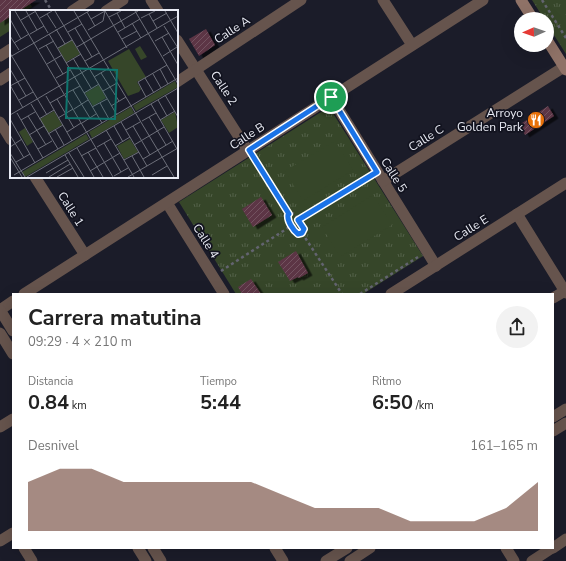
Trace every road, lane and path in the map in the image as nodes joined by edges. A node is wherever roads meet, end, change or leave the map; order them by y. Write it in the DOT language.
graph roads {
  1 [pos="45,0"];
  2 [pos="89,0"];
  3 [pos="123,0"];
  4 [pos="151,0"];
  5 [pos="301,0"];
  6 [pos="383,0"];
  7 [pos="483,0"];
  8 [pos="521,0"];
  9 [pos="542,0"];
  10 [pos="51,10"];
  11 [pos="74,10"];
  12 [pos="108,10"];
  13 [pos="157,10"];
  14 [pos="529,12"];
  15 [pos="566,38"];
  16 [pos="178,42"];
  17 [pos="412,45"];
  18 [pos="10,50"];
  19 [pos="554,51"];
  20 [pos="0,56"];
  21 [pos="565,68"];
  22 [pos="196,69"];
  23 [pos="10,74"];
  24 [pos="0,80"];
  25 [pos="178,81"];
  26 [pos="331,97"];
  27 [pos="0,122"];
  28 [pos="10,138"];
  29 [pos="249,150"];
  30 [pos="380,176"];
  31 [pos="36,178"];
  32 [pos="566,183"];
  33 [pos="167,203"];
  34 [pos="289,214"];
  35 [pos="517,214"];
  36 [pos="298,220"];
  37 [pos="291,226"];
  38 [pos="302,233"];
  39 [pos="85,255"];
  40 [pos="421,255"];
  41 [pos="436,266"];
  42 [pos="223,269"];
  43 [pos="212,276"];
  44 [pos="226,276"];
  45 [pos="218,292"];
  46 [pos="565,292"];
  47 [pos="26,293"];
  48 [pos="341,293"];
  49 [pos="362,293"];
  50 [pos="393,293"];
  51 [pos="554,298"];
  52 [pos="12,302"];
  53 [pos="0,310"];
  54 [pos="12,328"];
  55 [pos="0,333"];
  56 [pos="12,352"];
  57 [pos="566,409"];
  58 [pos="554,416"];
  59 [pos="12,420"];
  60 [pos="566,423"];
  61 [pos="0,427"];
  62 [pos="554,431"];
  63 [pos="12,534"];
  64 [pos="566,539"];
  65 [pos="0,541"];
  66 [pos="554,547"];
  67 [pos="25,549"];
  68 [pos="139,549"];
  69 [pos="154,549"];
  70 [pos="276,549"];
  71 [pos="345,549"];
  72 [pos="368,549"];
  73 [pos="507,549"];
  74 [pos="551,549"];
  75 [pos="32,561"];
  76 [pos="146,561"];
  77 [pos="161,561"];
  78 [pos="283,561"];
  79 [pos="326,561"];
  80 [pos="350,561"];
  81 [pos="514,561"];
  82 [pos="532,561"];
  1 -- 10 [label="path"];
  2 -- 11 [label="street"];
  3 -- 12 [label="street"];
  4 -- 13 [label="street"];
  5 -- 22 [label="street, Calle A"];
  6 -- 17 [label="street"];
  7 -- 17 [label="street, Calle B"];
  8 -- 14 [label="main road"];
  9 -- 15 [label="path"];
  16 -- 22 [label="street, Calle 2"];
  17 -- 26 [label="street, Calle B"];
  18 -- 20 [label="street"];
  19 -- 21 [label="main road"];
  21 -- 30 [label="street, Calle C"];
  22 -- 25 [label="street, Calle A"];
  22 -- 29 [label="street, Calle 2"];
  23 -- 24 [label="street"];
  26 -- 29 [label="street, Calle B"];
  26 -- 30 [label="street, Calle 5"];
  27 -- 28 [label="street"];
  29 -- 33 [label="street, Calle B"];
  29 -- 34 [label="path"];
  30 -- 36 [label="path"];
  30 -- 41 [label="street, Calle 5"];
  31 -- 39 [label="street, Calle 1"];
  32 -- 35 [label="street, Calle E"];
  33 -- 39 [label="street, Calle B"];
  33 -- 43 [label="street, Calle 4"];
  34 -- 36 [label="path"];
  34 -- 37 [label="path"];
  35 -- 41 [label="street, Calle E"];
  35 -- 46 [label="street"];
  36 -- 38 [label="path"];
  37 -- 38 [label="path"];
  37 -- 42 [label="path"];
  38 -- 48 [label="path"];
  39 -- 47 [label="street, Calle B"];
  40 -- 49 [label="path"];
  41 -- 50 [label="street, Calle E"];
  42 -- 43 [label="path"];
  42 -- 44 [label="path"];
  43 -- 45 [label="street, Calle 4"];
  46 -- 51 [label="street"];
  52 -- 53 [label="street"];
  53 -- 54 [label="street"];
  55 -- 56 [label="street"];
  57 -- 58 [label="street"];
  59 -- 61 [label="street"];
  60 -- 62 [label="street"];
  63 -- 65 [label="street"];
  64 -- 66 [label="street"];
  67 -- 75 [label="street"];
  68 -- 76 [label="street"];
  69 -- 77 [label="street"];
  70 -- 78 [label="street"];
  71 -- 79 [label="street"];
  72 -- 80 [label="street"];
  73 -- 81 [label="street"];
  74 -- 82 [label="street"];
}
